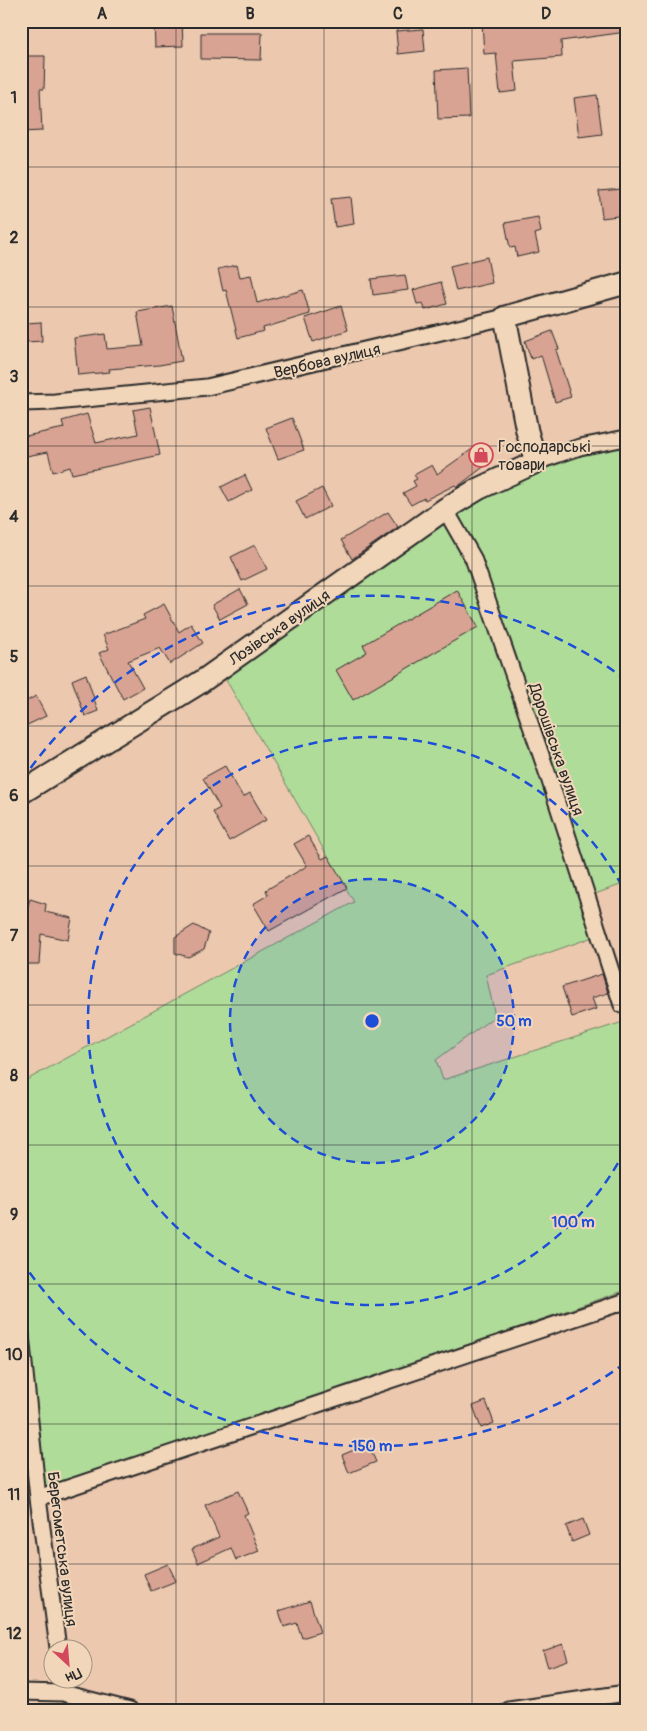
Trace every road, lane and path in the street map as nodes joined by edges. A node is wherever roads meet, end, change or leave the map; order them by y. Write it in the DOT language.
graph roads {
  1 [pos="626,283"];
  2 [pos="505,318"];
  3 [pos="21,403"];
  4 [pos="626,438"];
  5 [pos="536,462"];
  6 [pos="446,509"];
  7 [pos="21,793"];
  8 [pos="622,1005"];
  9 [pos="626,1301"];
  10 [pos="21,1335"];
  11 [pos="38,1498"];
  12 [pos="57,1638"];
  13 [pos="49,1688"];
  14 [pos="69,1688"];
  15 [pos="21,1692"];
  16 [pos="626,1693"];
  17 [pos="130,1710"];
  18 [pos="509,1710"];
  1 -- 2 [label="street, Вербова вулиця"];
  2 -- 3 [label="street, Вербова вулиця"];
  2 -- 5 [label="street"];
  4 -- 5 [label="street"];
  5 -- 6 [label="street, Лозівська вулиця"];
  6 -- 7 [label="street, Лозівська вулиця"];
  6 -- 8 [label="street, Дорошівська вулиця"];
  9 -- 11 [label="street"];
  10 -- 11 [label="street, Берегометська вулиця"];
  11 -- 12 [label="street, Берегометська вулиця"];
  13 -- 15 [label="street"];
  14 -- 17 [label="street"];
  16 -- 18 [label="street"];
}
